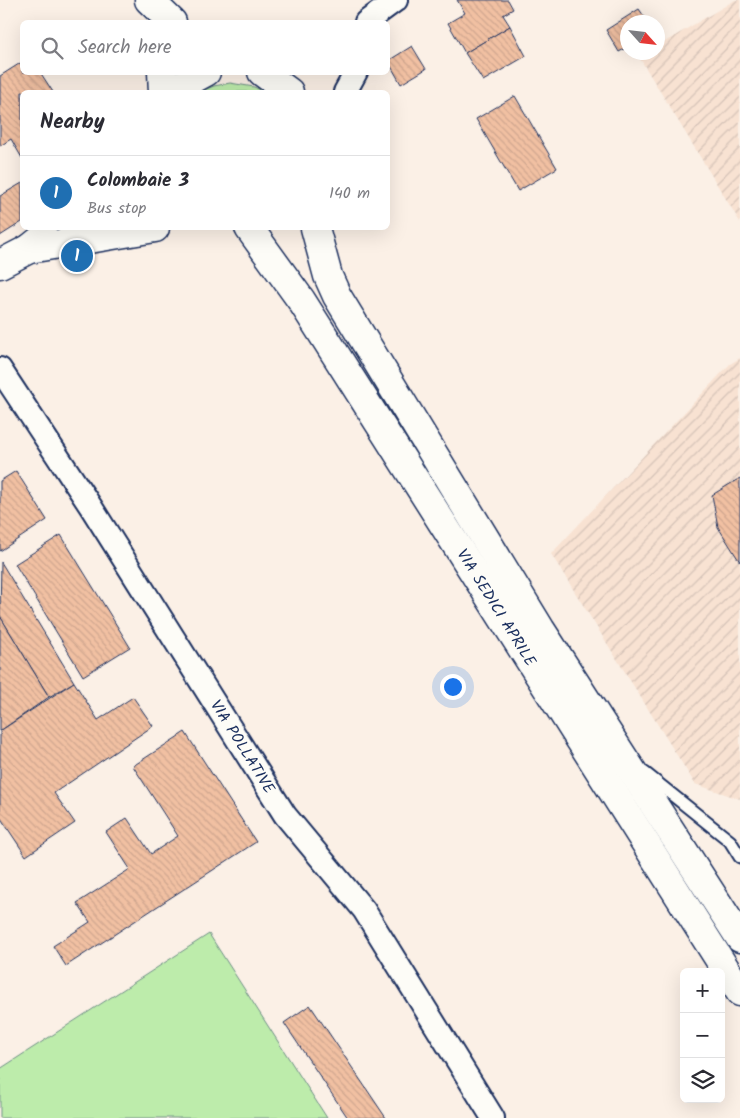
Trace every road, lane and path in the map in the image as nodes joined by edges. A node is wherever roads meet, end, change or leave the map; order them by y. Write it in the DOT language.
graph roads {
  1 [pos="142,0"];
  2 [pos="149,0"];
  3 [pos="397,0"];
  4 [pos="148,20"];
  5 [pos="170,20"];
  6 [pos="369,20"];
  7 [pos="386,20"];
  8 [pos="162,75"];
  9 [pos="200,75"];
  10 [pos="266,75"];
  11 [pos="354,75"];
  12 [pos="162,90"];
  13 [pos="179,90"];
  14 [pos="286,90"];
  15 [pos="346,90"];
  16 [pos="55,230"];
  17 [pos="143,230"];
  18 [pos="249,230"];
  19 [pos="316,230"];
  20 [pos="29,249"];
  21 [pos="0,264"];
  22 [pos="0,369"];
  23 [pos="622,754"];
  24 [pos="740,857"];
  25 [pos="740,938"];
  26 [pos="740,992"];
  27 [pos="493,1118"];
  1 -- 4 [label="main road"];
  2 -- 5 [label="main road"];
  3 -- 6 [label="street"];
  3 -- 7 [label="street"];
  8 -- 12 [label="main road"];
  9 -- 13 [label="main road"];
  10 -- 14 [label="main road"];
  11 -- 15 [label="street"];
  16 -- 20 [label="main road"];
  17 -- 20 [label="main road"];
  18 -- 26 [label="main road, VIA SEDICI APRILE"];
  19 -- 23 [label="main road, VIA SEDICI APRILE"];
  20 -- 21 [label="main road"];
  22 -- 27 [label="street, VIA POLLATIVE"];
  23 -- 24 [label="lane"];
  23 -- 25 [label="main road, VIA SEDICI APRILE"];
}
